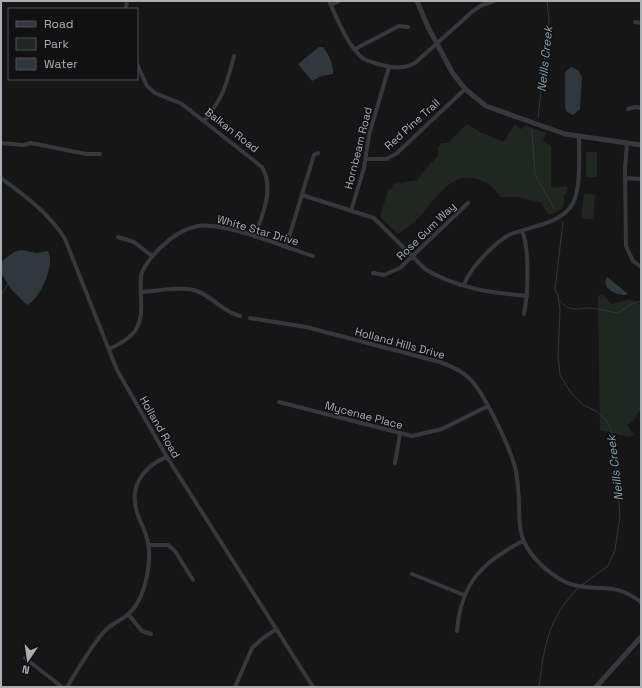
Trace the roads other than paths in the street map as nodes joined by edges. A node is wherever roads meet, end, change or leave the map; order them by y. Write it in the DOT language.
graph roads {
  1 [pos="338,1"];
  2 [pos="417,1"];
  3 [pos="494,1"];
  4 [pos="330,3"];
  5 [pos="635,22"];
  6 [pos="641,23"];
  7 [pos="408,27"];
  8 [pos="437,43"];
  9 [pos="355,50"];
  10 [pos="234,56"];
  11 [pos="138,67"];
  12 [pos="389,67"];
  13 [pos="465,89"];
  14 [pos="641,108"];
  15 [pos="628,109"];
  16 [pos="205,120"];
  17 [pos="580,137"];
  18 [pos="1,143"];
  19 [pos="627,143"];
  20 [pos="641,145"];
  21 [pos="318,153"];
  22 [pos="100,154"];
  23 [pos="366,159"];
  24 [pos="1,178"];
  25 [pos="625,178"];
  26 [pos="641,179"];
  27 [pos="302,195"];
  28 [pos="468,203"];
  29 [pos="351,210"];
  30 [pos="522,231"];
  31 [pos="118,237"];
  32 [pos="256,237"];
  33 [pos="286,247"];
  34 [pos="152,256"];
  35 [pos="313,256"];
  36 [pos="413,256"];
  37 [pos="641,267"];
  38 [pos="373,273"];
  39 [pos="464,285"];
  40 [pos="141,292"];
  41 [pos="527,296"];
  42 [pos="524,314"];
  43 [pos="240,316"];
  44 [pos="250,318"];
  45 [pos="109,350"];
  46 [pos="279,402"];
  47 [pos="488,406"];
  48 [pos="400,434"];
  49 [pos="167,457"];
  50 [pos="395,463"];
  51 [pos="523,541"];
  52 [pos="149,545"];
  53 [pos="412,574"];
  54 [pos="193,580"];
  55 [pos="464,595"];
  56 [pos="641,602"];
  57 [pos="128,614"];
  58 [pos="275,630"];
  59 [pos="457,631"];
  60 [pos="151,634"];
  61 [pos="641,636"];
  62 [pos="25,658"];
  63 [pos="62,687"];
  64 [pos="67,687"];
  65 [pos="235,687"];
  66 [pos="313,687"];
  67 [pos="596,687"];
  1 -- 4 [label="street"];
  2 -- 8 [label="street"];
  3 -- 8 [label="street"];
  4 -- 9 [label="street"];
  5 -- 6 [label="street"];
  7 -- 9 [label="street"];
  8 -- 12 [label="street"];
  8 -- 13 [label="street"];
  9 -- 12 [label="street"];
  10 -- 16 [label="street"];
  11 -- 16 [label="street, Balkan Road"];
  12 -- 23 [label="street, Hornbeam Road"];
  13 -- 17 [label="street"];
  13 -- 23 [label="street, Red Pine Trail"];
  14 -- 15 [label="street"];
  16 -- 32 [label="street, Balkan Road"];
  17 -- 19 [label="street"];
  17 -- 30 [label="street"];
  18 -- 22 [label="street"];
  19 -- 20 [label="street"];
  19 -- 25 [label="street"];
  21 -- 27 [label="street"];
  23 -- 29 [label="street, Hornbeam Road"];
  24 -- 45 [label="street, Holland Road"];
  25 -- 26 [label="street"];
  25 -- 37 [label="street"];
  27 -- 29 [label="street"];
  27 -- 33 [label="street"];
  28 -- 36 [label="street, Rose Gum Way"];
  29 -- 36 [label="street"];
  30 -- 39 [label="street"];
  30 -- 41 [label="street"];
  31 -- 34 [label="street"];
  32 -- 33 [label="street, White Star Drive"];
  32 -- 34 [label="street, White Star Drive"];
  33 -- 35 [label="street, White Star Drive"];
  34 -- 40 [label="street, White Star Drive"];
  36 -- 38 [label="street, Rose Gum Way"];
  36 -- 39 [label="street"];
  39 -- 41 [label="street"];
  40 -- 43 [label="street"];
  40 -- 45 [label="street, White Star Drive"];
  41 -- 42 [label="street"];
  44 -- 47 [label="street, Holland Hills Drive"];
  45 -- 49 [label="street, Holland Road"];
  46 -- 48 [label="street, Mycenae Place"];
  47 -- 48 [label="street, Mycenae Place"];
  47 -- 51 [label="street, Holland Hills Drive"];
  48 -- 50 [label="street"];
  49 -- 52 [label="street"];
  49 -- 58 [label="street, Holland Road"];
  51 -- 55 [label="street"];
  51 -- 56 [label="street, Holland Hills Drive"];
  52 -- 54 [label="street"];
  52 -- 57 [label="street"];
  53 -- 55 [label="street"];
  55 -- 59 [label="street"];
  57 -- 60 [label="street"];
  57 -- 64 [label="street"];
  58 -- 65 [label="street"];
  58 -- 66 [label="street, Holland Road"];
  61 -- 67 [label="street"];
  62 -- 63 [label="street"];
}
